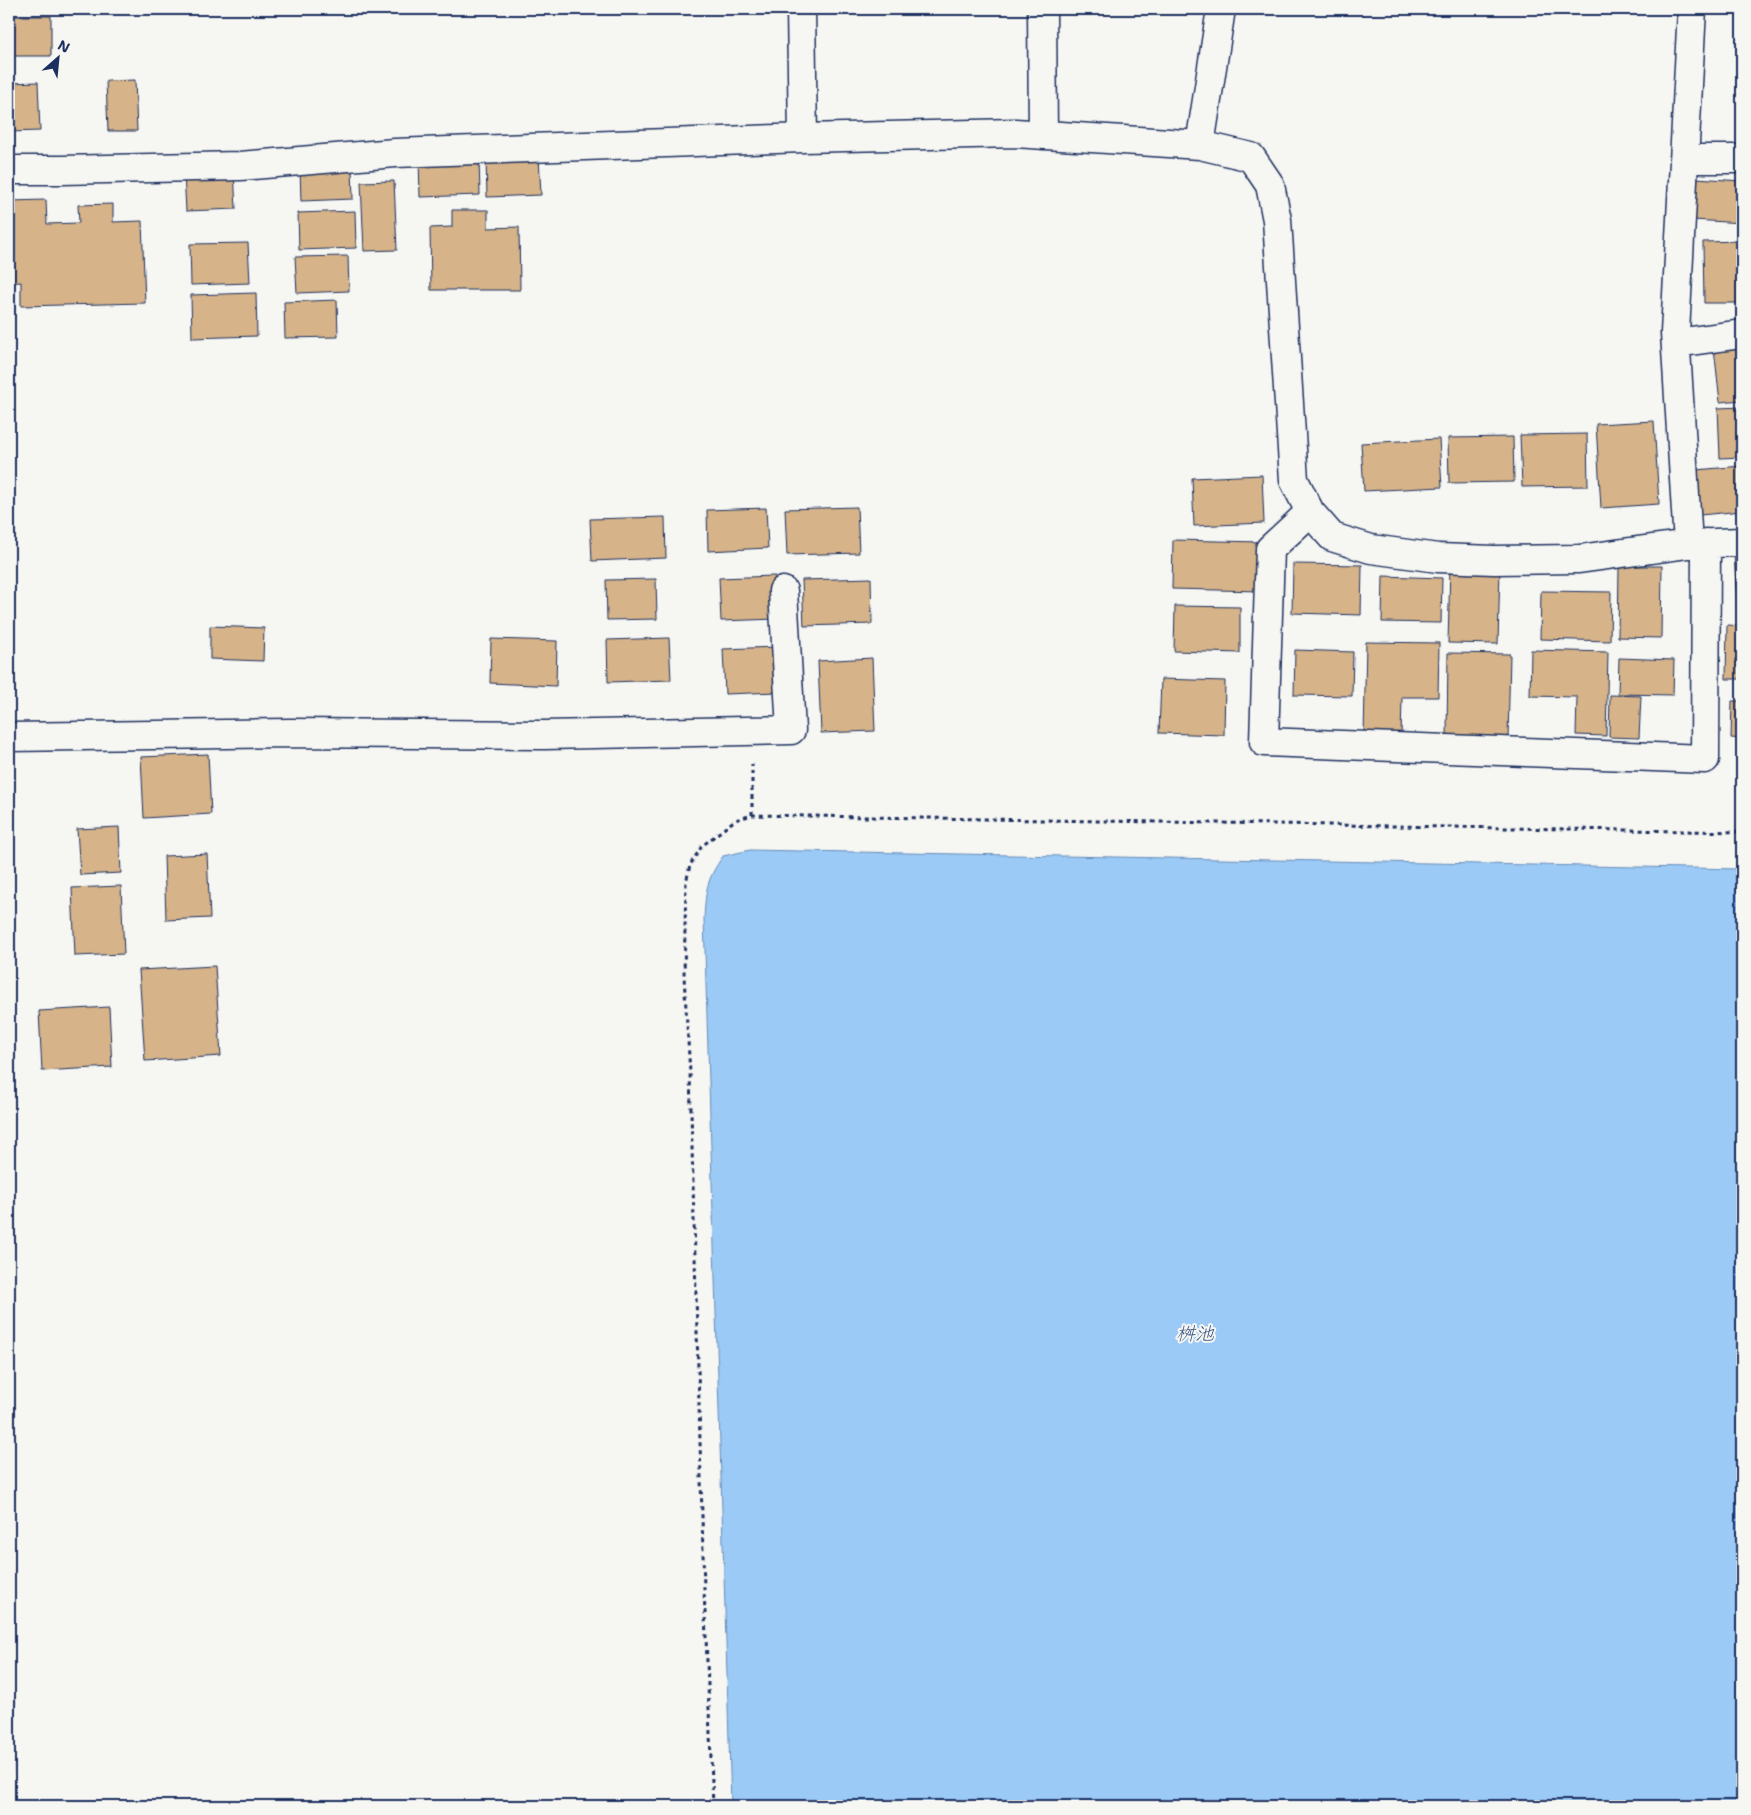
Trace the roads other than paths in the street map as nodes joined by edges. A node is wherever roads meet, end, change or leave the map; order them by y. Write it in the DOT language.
graph roads {
  1 [pos="801,9"];
  2 [pos="1042,9"];
  3 [pos="1221,9"];
  4 [pos="1692,9"];
  5 [pos="1043,135"];
  6 [pos="803,138"];
  7 [pos="1200,145"];
  8 [pos="1684,159"];
  9 [pos="1742,159"];
  10 [pos="9,170"];
  11 [pos="1742,334"];
  12 [pos="1676,343"];
  13 [pos="1310,512"];
  14 [pos="1742,542"];
  15 [pos="1697,544"];
  16 [pos="783,591"];
  17 [pos="9,737"];
  1 -- 6 [label="street"];
  2 -- 5 [label="street"];
  3 -- 7 [label="street"];
  4 -- 8 [label="street"];
  5 -- 6 [label="street"];
  5 -- 7 [label="street"];
  6 -- 10 [label="street"];
  7 -- 13 [label="street"];
  8 -- 9 [label="street"];
  8 -- 12 [label="street"];
  11 -- 12 [label="street"];
  12 -- 15 [label="street"];
  13 -- 15 [label="street"];
  13 -- 15 [label="street"];
  14 -- 15 [label="street"];
  16 -- 17 [label="street"];
}
